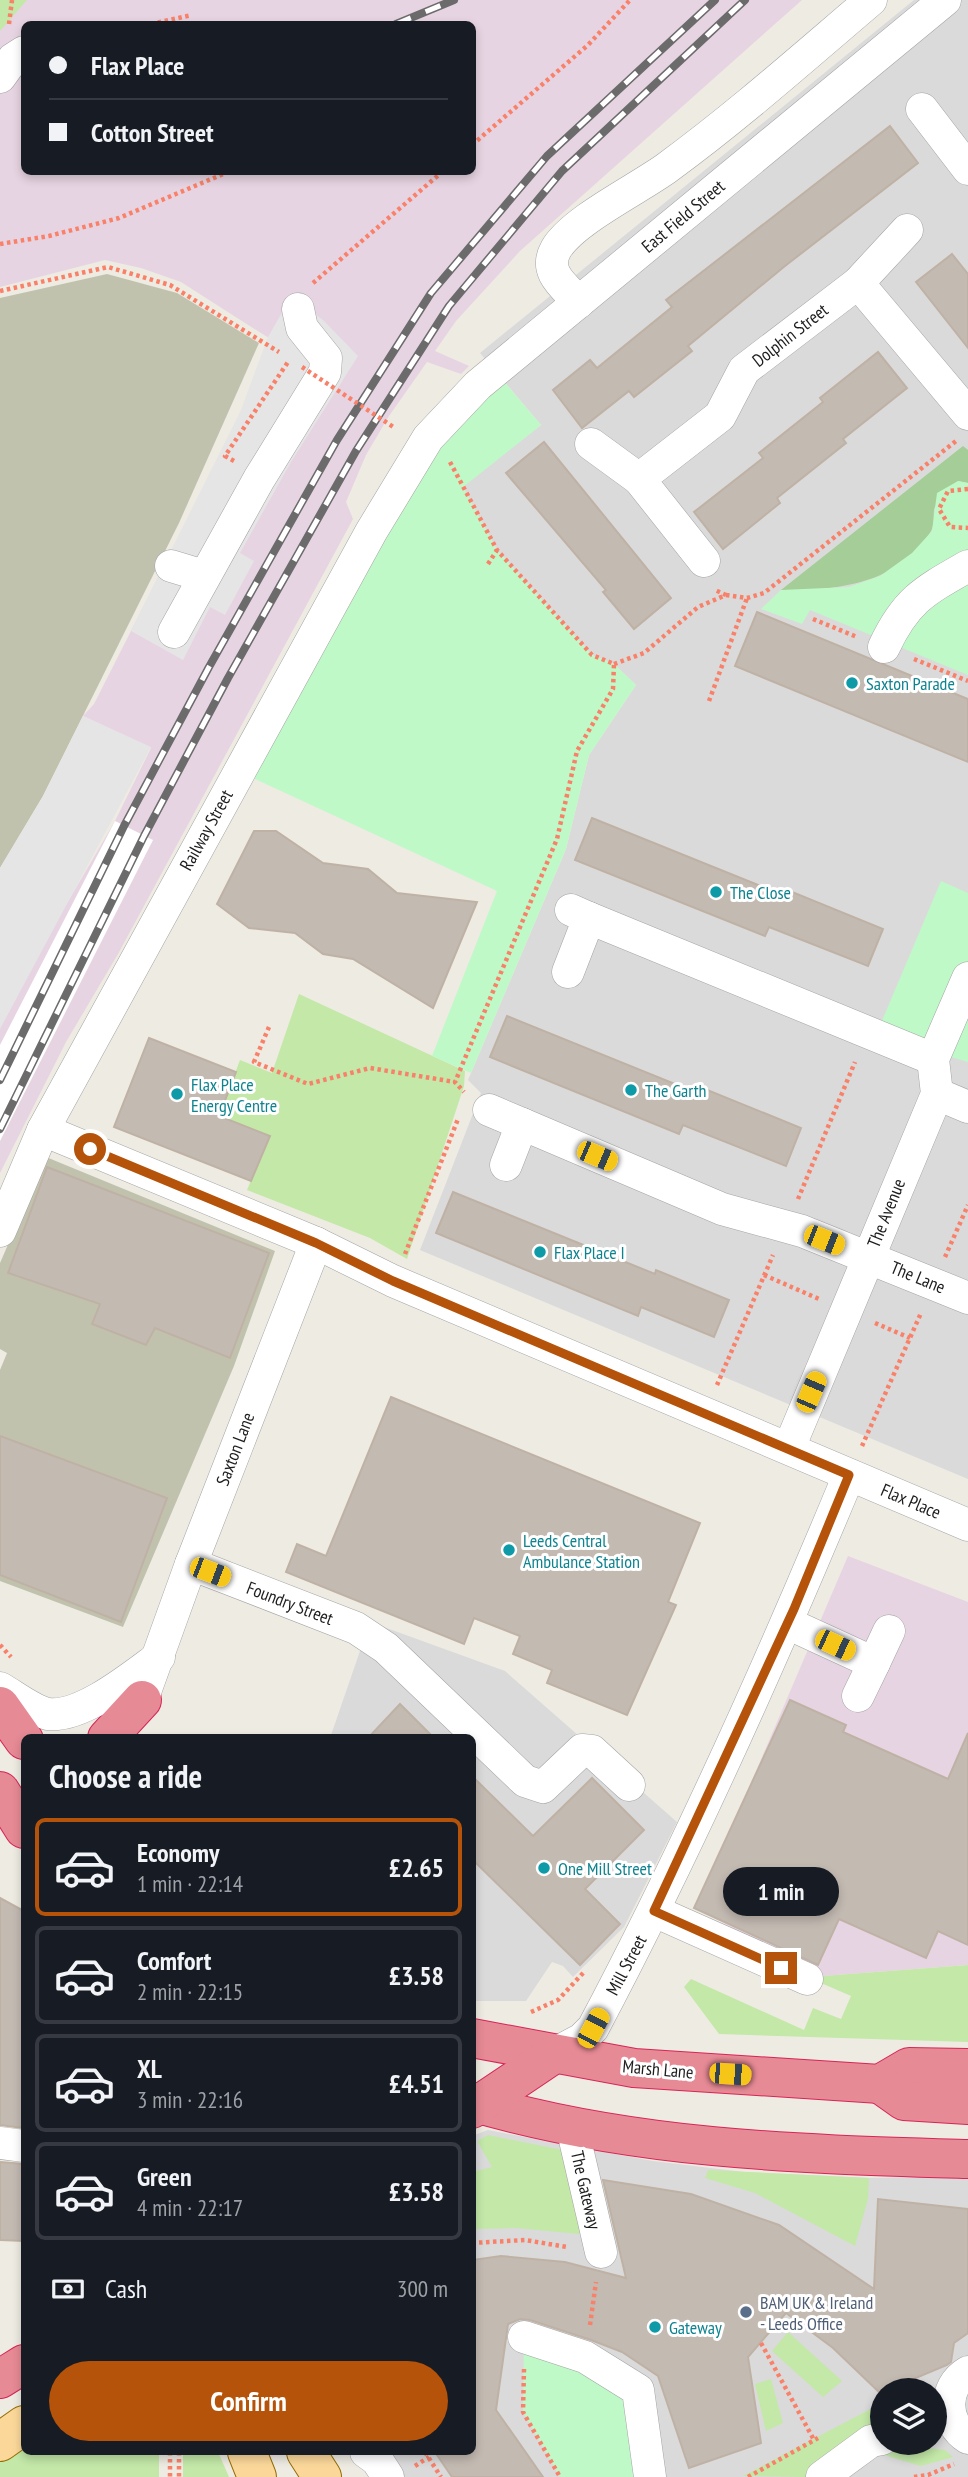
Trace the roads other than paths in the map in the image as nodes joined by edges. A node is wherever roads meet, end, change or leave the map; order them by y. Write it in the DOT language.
graph roads {
  1 [pos="871,0"];
  2 [pos="945,0"];
  3 [pos="21,54"];
  4 [pos="0,77"];
  5 [pos="922,109"];
  6 [pos="968,169"];
  7 [pos="907,230"];
  8 [pos="858,283"];
  9 [pos="579,302"];
  10 [pos="298,309"];
  11 [pos="963,427"];
  12 [pos="431,435"];
  13 [pos="591,444"];
  14 [pos="639,479"];
  15 [pos="704,561"];
  16 [pos="171,566"];
  17 [pos="968,566"];
  18 [pos="204,576"];
  19 [pos="174,632"];
  20 [pos="884,647"];
  21 [pos="568,972"];
  22 [pos="968,978"];
  23 [pos="938,1048"];
  24 [pos="936,1094"];
  25 [pos="473,1105"];
  26 [pos="968,1107"];
  27 [pos="522,1124"];
  28 [pos="43,1130"];
  29 [pos="506,1165"];
  30 [pos="0,1231"];
  31 [pos="316,1243"];
  32 [pos="868,1257"];
  33 [pos="968,1298"];
  34 [pos="789,1448"];
  35 [pos="849,1475"];
  36 [pos="968,1525"];
  37 [pos="191,1564"];
  38 [pos="787,1623"];
  39 [pos="889,1631"];
  40 [pos="159,1657"];
  41 [pos="874,1662"];
  42 [pos="0,1688"];
  43 [pos="858,1696"];
  44 [pos="142,1700"];
  45 [pos="0,1706"];
  46 [pos="111,1734"];
  47 [pos="137,1734"];
  48 [pos="476,1734"];
  49 [pos="476,1734"];
  50 [pos="21,1736"];
  51 [pos="629,1785"];
  52 [pos="9,1792"];
  53 [pos="21,1822"];
  54 [pos="654,1911"];
  55 [pos="807,1979"];
  56 [pos="476,2039"];
  57 [pos="554,2054"];
  58 [pos="968,2068"];
  59 [pos="880,2084"];
  60 [pos="476,2104"];
  61 [pos="476,2105"];
  62 [pos="968,2105"];
  63 [pos="572,2127"];
  64 [pos="0,2143"];
  65 [pos="21,2146"];
  66 [pos="968,2159"];
  67 [pos="601,2252"];
  68 [pos="524,2336"];
  69 [pos="21,2366"];
  70 [pos="968,2372"];
  71 [pos="0,2379"];
  72 [pos="957,2439"];
  73 [pos="870,2442"];
  74 [pos="248,2455"];
  75 [pos="308,2455"];
  76 [pos="370,2455"];
  77 [pos="400,2473"];
  78 [pos="257,2477"];
  79 [pos="322,2477"];
  80 [pos="650,2477"];
  81 [pos="822,2477"];
  1 -- 9 [label="street"];
  2 -- 9 [label="street, East Field Street"];
  3 -- 4 [label="street"];
  5 -- 6 [label="street"];
  7 -- 8 [label="street, Dolphin Street"];
  8 -- 11 [label="street"];
  8 -- 14 [label="street, Dolphin Street"];
  9 -- 12 [label="street, East Field Street"];
  10 -- 18 [label="street"];
  12 -- 28 [label="street, Railway Street"];
  13 -- 14 [label="street"];
  14 -- 15 [label="street"];
  16 -- 18 [label="street"];
  17 -- 20 [label="street"];
  18 -- 19 [label="street"];
  21 -- 23 [label="street"];
  22 -- 23 [label="street, The Avenue"];
  23 -- 24 [label="street, The Avenue"];
  24 -- 26 [label="street"];
  24 -- 32 [label="street, The Avenue"];
  25 -- 27 [label="street"];
  27 -- 29 [label="street"];
  27 -- 32 [label="street"];
  28 -- 30 [label="street, Railway Street"];
  28 -- 31 [label="street, Flax Place"];
  31 -- 34 [label="street, Flax Place"];
  31 -- 37 [label="street, Saxton Lane"];
  32 -- 33 [label="street, The Lane"];
  32 -- 34 [label="street, The Avenue"];
  34 -- 35 [label="street, Flax Place"];
  35 -- 36 [label="street, Flax Place"];
  35 -- 38 [label="street, Mill Street"];
  37 -- 40 [label="street, Saxton Lane"];
  37 -- 48 [label="street, Foundry Street"];
  38 -- 41 [label="street"];
  38 -- 54 [label="street, Mill Street"];
  39 -- 41 [label="street"];
  40 -- 42 [label="street"];
  40 -- 44 [label="street, Saxton Lane"];
  41 -- 43 [label="street"];
  44 -- 46 [label="highway"];
  44 -- 47 [label="highway"];
  45 -- 50 [label="highway"];
  49 -- 51 [label="street, Foundry Street"];
  52 -- 53 [label="highway"];
  54 -- 55 [label="street"];
  54 -- 57 [label="street, Mill Street"];
  56 -- 57 [label="highway, Marsh Lane"];
  57 -- 59 [label="highway, Marsh Lane"];
  57 -- 60 [label="highway"];
  58 -- 59 [label="highway"];
  59 -- 62 [label="highway"];
  61 -- 63 [label="highway"];
  63 -- 66 [label="highway"];
  63 -- 67 [label="street, The Gateway"];
  64 -- 65 [label="street"];
  68 -- 80 [label="street"];
  69 -- 71 [label="highway"];
  70 -- 72 [label="street"];
  73 -- 81 [label="street"];
  74 -- 78 [label="main road"];
  75 -- 79 [label="main road"];
  76 -- 77 [label="street"];
}
